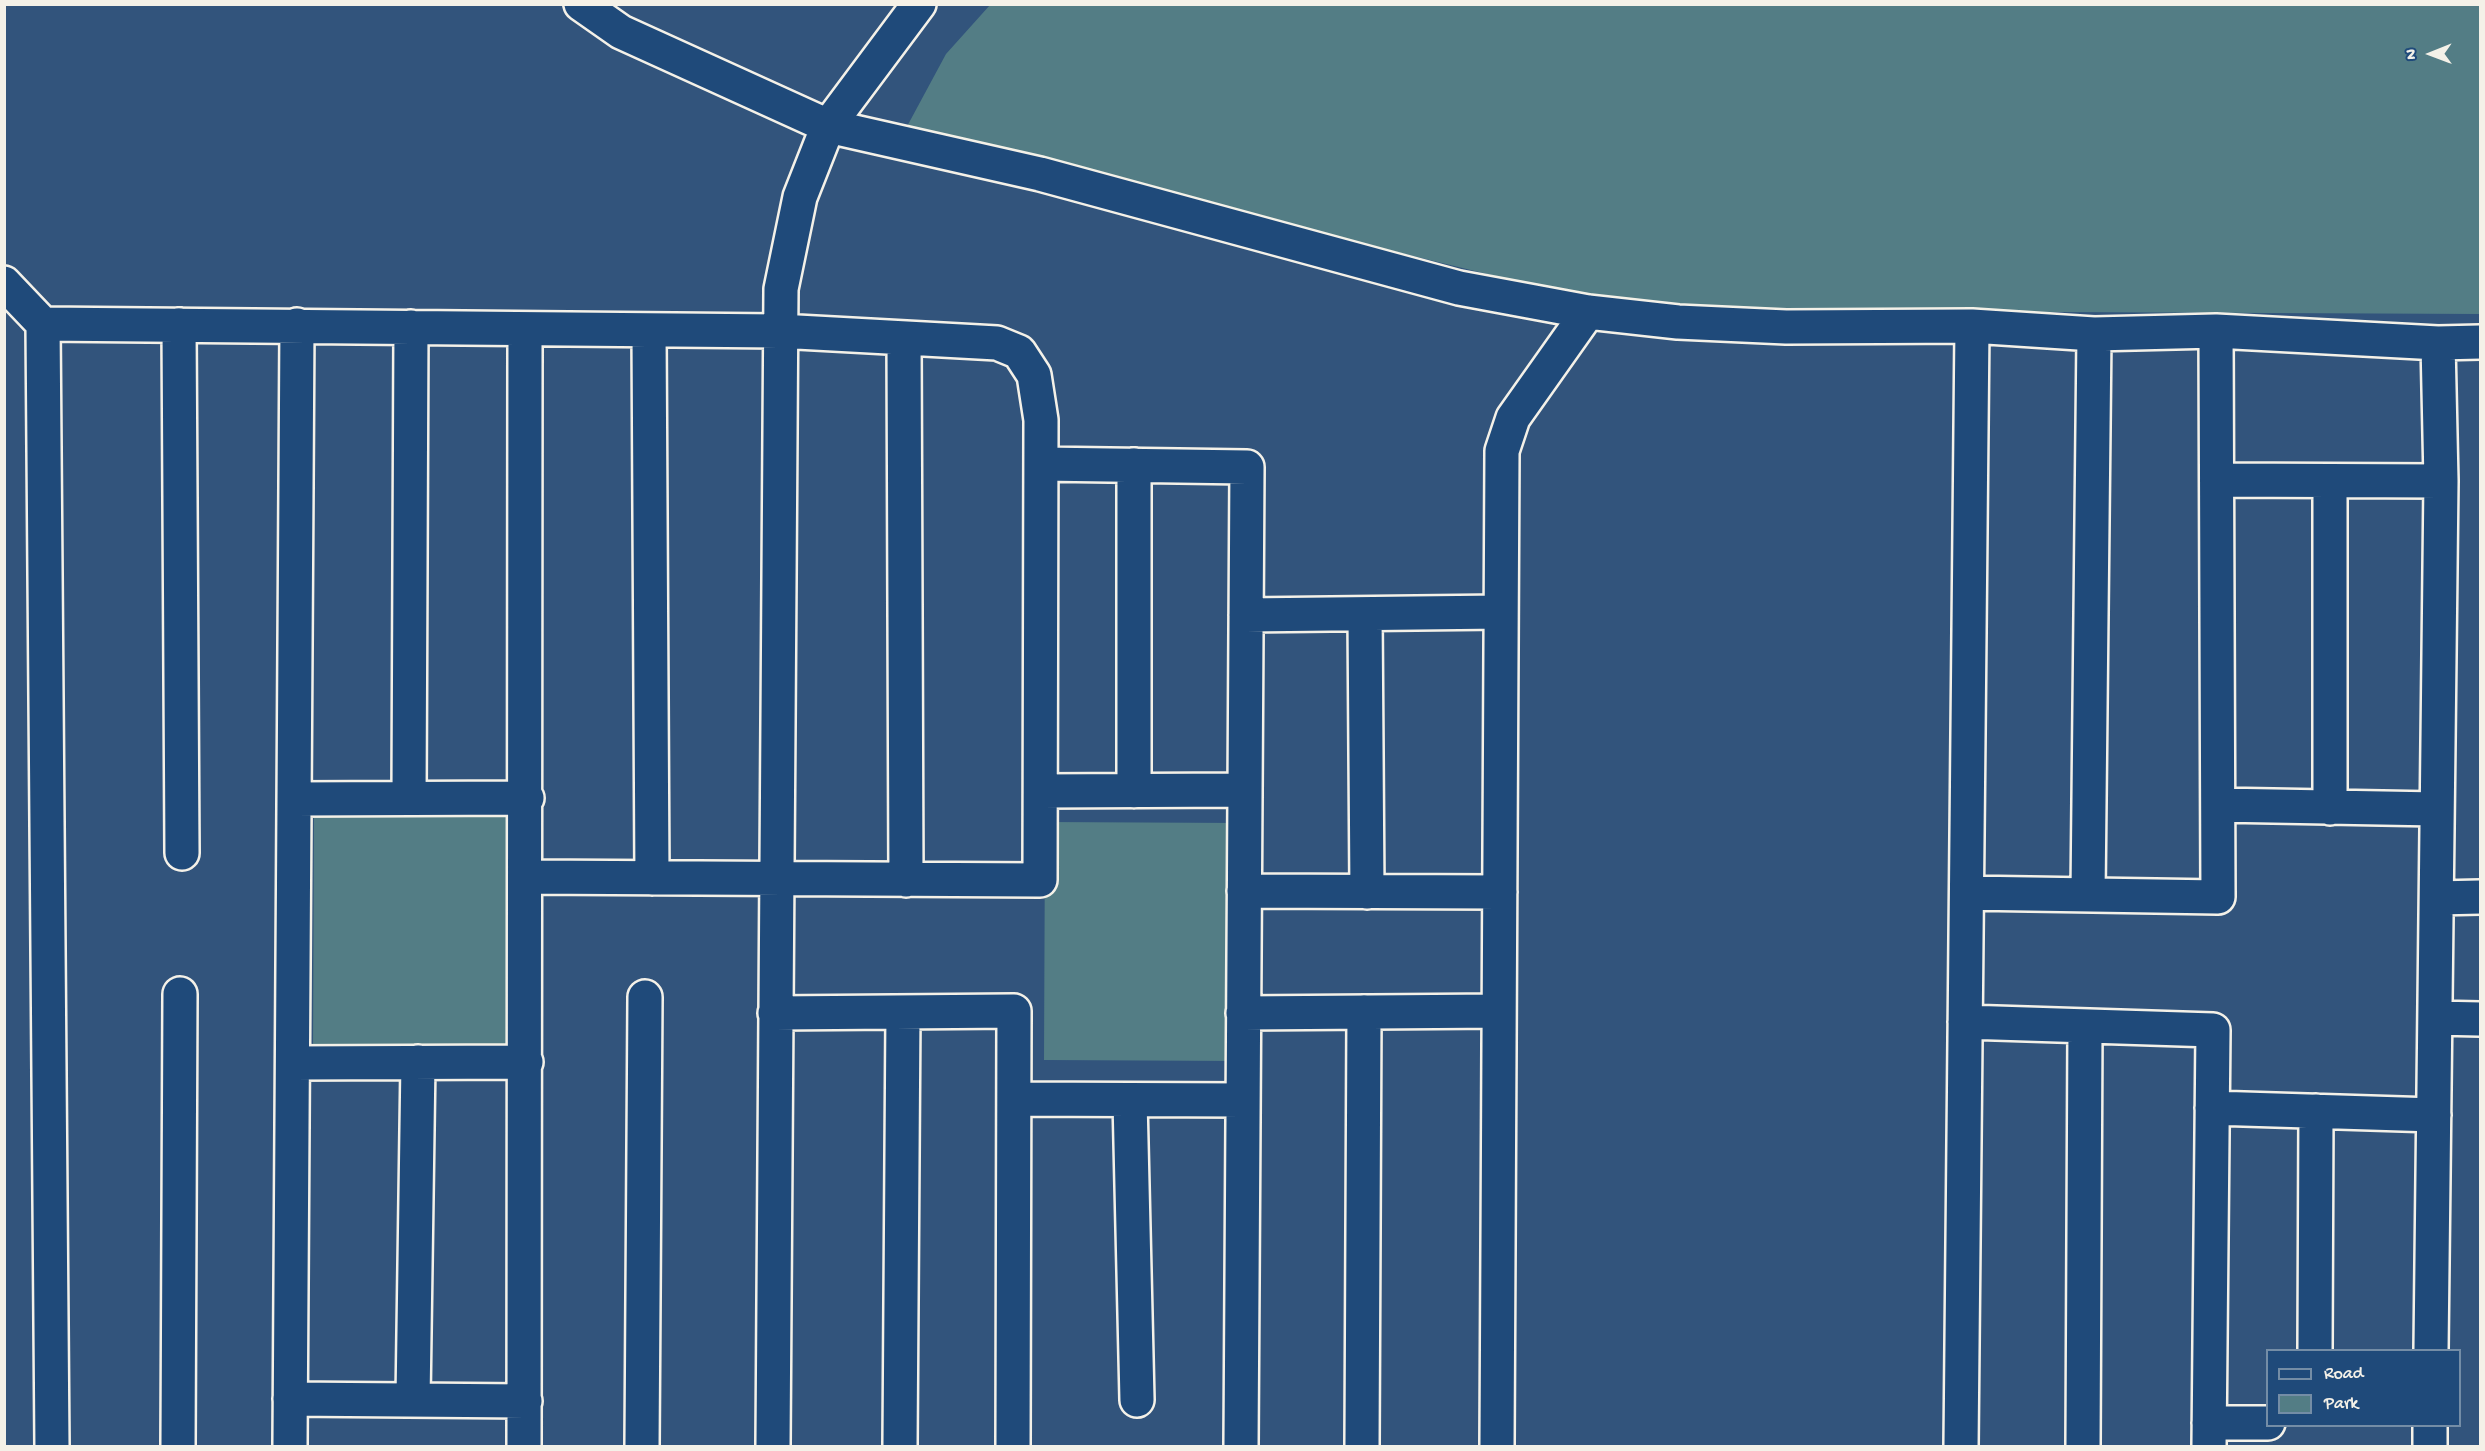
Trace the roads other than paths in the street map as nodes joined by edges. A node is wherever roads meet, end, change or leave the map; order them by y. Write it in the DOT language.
graph roads {
  1 [pos="581,4"];
  2 [pos="919,4"];
  3 [pos="828,126"];
  4 [pos="4,283"];
  5 [pos="1588,312"];
  6 [pos="43,324"];
  7 [pos="179,325"];
  8 [pos="297,326"];
  9 [pos="1972,326"];
  10 [pos="411,327"];
  11 [pos="525,330"];
  12 [pos="649,330"];
  13 [pos="779,331"];
  14 [pos="2216,332"];
  15 [pos="2094,334"];
  16 [pos="904,338"];
  17 [pos="2481,342"];
  18 [pos="2438,343"];
  19 [pos="1041,464"];
  20 [pos="1134,465"];
  21 [pos="2217,480"];
  22 [pos="2330,481"];
  23 [pos="2441,481"];
  24 [pos="1501,612"];
  25 [pos="1365,614"];
  26 [pos="1246,615"];
  27 [pos="1245,790"];
  28 [pos="1041,791"];
  29 [pos="1134,791"];
  30 [pos="409,798"];
  31 [pos="527,798"];
  32 [pos="294,799"];
  33 [pos="2218,805"];
  34 [pos="2330,807"];
  35 [pos="2437,809"];
  36 [pos="182,853"];
  37 [pos="526,877"];
  38 [pos="652,878"];
  39 [pos="776,879"];
  40 [pos="906,880"];
  41 [pos="1244,891"];
  42 [pos="1367,892"];
  43 [pos="1500,892"];
  44 [pos="1966,893"];
  45 [pos="2088,894"];
  46 [pos="2481,897"];
  47 [pos="2437,898"];
  48 [pos="180,994"];
  49 [pos="645,997"];
  50 [pos="1499,1011"];
  51 [pos="903,1012"];
  52 [pos="1364,1012"];
  53 [pos="775,1013"];
  54 [pos="1243,1013"];
  55 [pos="2435,1018"];
  56 [pos="2481,1019"];
  57 [pos="1965,1022"];
  58 [pos="2085,1026"];
  59 [pos="418,1062"];
  60 [pos="526,1062"];
  61 [pos="293,1063"];
  62 [pos="1015,1099"];
  63 [pos="1130,1100"];
  64 [pos="1243,1100"];
  65 [pos="2212,1108"];
  66 [pos="2316,1111"];
  67 [pos="2434,1115"];
  68 [pos="2315,1349"];
  69 [pos="2431,1349"];
  70 [pos="290,1399"];
  71 [pos="412,1400"];
  72 [pos="1137,1400"];
  73 [pos="525,1401"];
  74 [pos="2266,1423"];
  75 [pos="2430,1427"];
  76 [pos="2209,1435"];
  77 [pos="52,1446"];
  78 [pos="178,1446"];
  79 [pos="290,1446"];
  80 [pos="524,1446"];
  81 [pos="642,1446"];
  82 [pos="773,1446"];
  83 [pos="900,1446"];
  84 [pos="1013,1446"];
  85 [pos="1241,1446"];
  86 [pos="1362,1446"];
  87 [pos="1497,1446"];
  88 [pos="1961,1446"];
  89 [pos="2083,1446"];
  90 [pos="2430,1446"];
  1 -- 3 [label="street"];
  2 -- 3 [label="street"];
  3 -- 5 [label="street"];
  3 -- 13 [label="street"];
  4 -- 6 [label="street"];
  5 -- 9 [label="street"];
  5 -- 24 [label="street"];
  6 -- 7 [label="street"];
  6 -- 77 [label="street"];
  7 -- 8 [label="street"];
  7 -- 36 [label="street"];
  8 -- 10 [label="street"];
  8 -- 32 [label="street"];
  9 -- 15 [label="street"];
  9 -- 44 [label="street"];
  10 -- 11 [label="street"];
  10 -- 30 [label="street"];
  11 -- 12 [label="street"];
  11 -- 31 [label="street"];
  12 -- 13 [label="street"];
  12 -- 38 [label="street"];
  13 -- 16 [label="street"];
  13 -- 39 [label="street"];
  14 -- 15 [label="street"];
  14 -- 18 [label="street"];
  14 -- 21 [label="street"];
  15 -- 45 [label="street"];
  16 -- 19 [label="street"];
  16 -- 40 [label="street"];
  17 -- 18 [label="street"];
  18 -- 23 [label="street"];
  19 -- 20 [label="street"];
  19 -- 28 [label="street"];
  20 -- 26 [label="street"];
  20 -- 29 [label="street"];
  21 -- 22 [label="street"];
  21 -- 33 [label="street"];
  22 -- 23 [label="street"];
  22 -- 34 [label="street"];
  23 -- 35 [label="street"];
  24 -- 25 [label="street"];
  24 -- 43 [label="street"];
  25 -- 26 [label="street"];
  25 -- 42 [label="street"];
  26 -- 27 [label="street"];
  27 -- 29 [label="street"];
  27 -- 41 [label="street"];
  28 -- 29 [label="street"];
  28 -- 40 [label="street"];
  30 -- 31 [label="street"];
  30 -- 32 [label="street"];
  31 -- 37 [label="street"];
  32 -- 61 [label="street"];
  33 -- 34 [label="street"];
  33 -- 45 [label="street"];
  34 -- 35 [label="street"];
  35 -- 47 [label="street"];
  37 -- 38 [label="street"];
  37 -- 60 [label="street"];
  38 -- 39 [label="street"];
  39 -- 40 [label="street"];
  39 -- 53 [label="street"];
  41 -- 42 [label="street"];
  41 -- 54 [label="street"];
  42 -- 43 [label="street"];
  43 -- 50 [label="street"];
  44 -- 45 [label="street"];
  44 -- 57 [label="street"];
  46 -- 47 [label="street"];
  47 -- 55 [label="street"];
  48 -- 78 [label="street"];
  49 -- 81 [label="street"];
  50 -- 52 [label="street"];
  50 -- 87 [label="street"];
  51 -- 53 [label="street"];
  51 -- 62 [label="street"];
  51 -- 83 [label="street"];
  52 -- 54 [label="street"];
  52 -- 86 [label="street"];
  53 -- 82 [label="street"];
  54 -- 64 [label="street"];
  55 -- 56 [label="street"];
  55 -- 67 [label="street"];
  57 -- 58 [label="street"];
  57 -- 88 [label="street"];
  58 -- 65 [label="street"];
  58 -- 89 [label="street"];
  59 -- 60 [label="street"];
  59 -- 61 [label="street"];
  59 -- 71 [label="street"];
  60 -- 73 [label="street"];
  61 -- 70 [label="street"];
  62 -- 63 [label="street"];
  62 -- 84 [label="street"];
  63 -- 64 [label="street"];
  63 -- 72 [label="street"];
  64 -- 85 [label="street"];
  65 -- 66 [label="street"];
  65 -- 76 [label="street"];
  66 -- 67 [label="street"];
  66 -- 68 [label="street"];
  67 -- 69 [label="street"];
  70 -- 71 [label="street"];
  70 -- 79 [label="street"];
  71 -- 73 [label="street"];
  73 -- 80 [label="street"];
  74 -- 76 [label="street"];
  75 -- 90 [label="street"];
}
